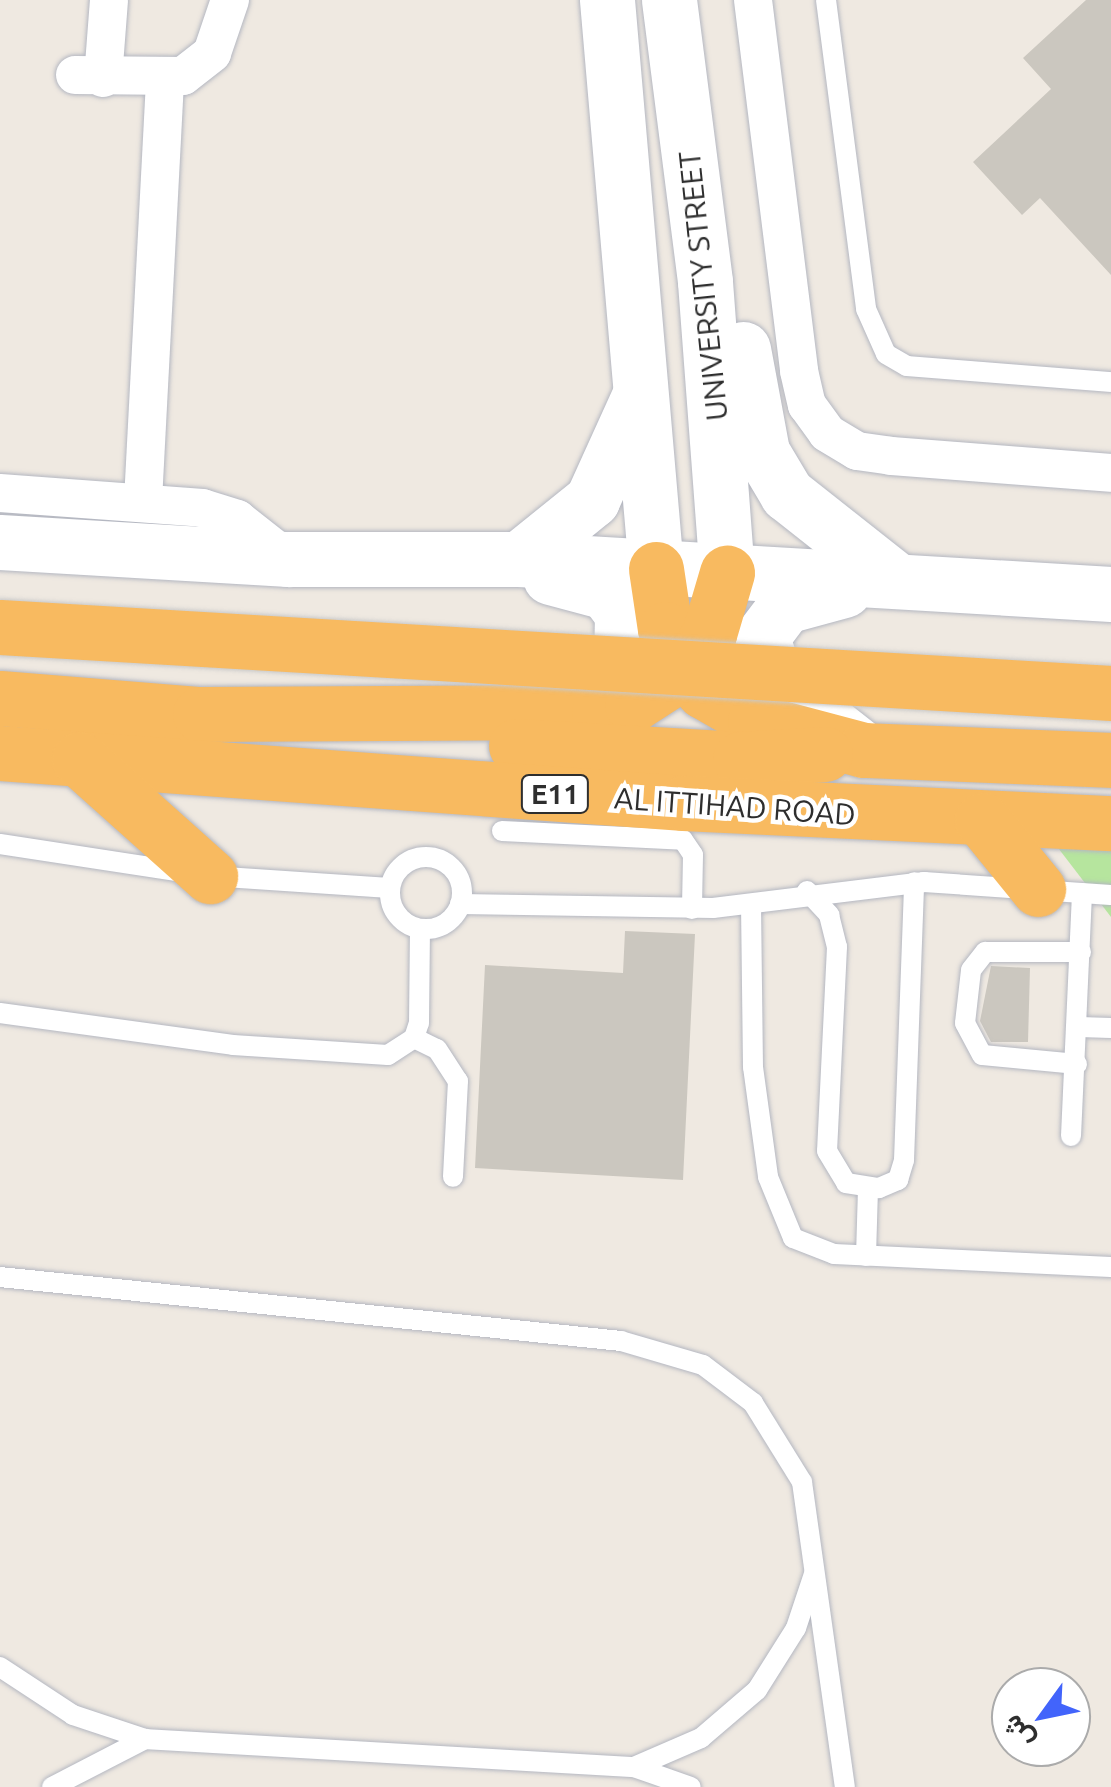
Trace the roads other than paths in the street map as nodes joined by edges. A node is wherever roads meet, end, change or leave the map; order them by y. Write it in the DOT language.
graph roads {
  1 [pos="109,0"];
  2 [pos="230,0"];
  3 [pos="607,0"];
  4 [pos="669,0"];
  5 [pos="753,0"];
  6 [pos="826,0"];
  7 [pos="165,81"];
  8 [pos="705,282"];
  9 [pos="644,382"];
  10 [pos="1111,382"];
  11 [pos="1111,473"];
  12 [pos="0,493"];
  13 [pos="143,501"];
  14 [pos="726,517"];
  15 [pos="0,542"];
  16 [pos="655,543"];
  17 [pos="288,559"];
  18 [pos="519,559"];
  19 [pos="403,562"];
  20 [pos="727,573"];
  21 [pos="896,580"];
  22 [pos="1111,594"];
  23 [pos="0,627"];
  24 [pos="686,670"];
  25 [pos="1111,693"];
  26 [pos="0,698"];
  27 [pos="318,712"];
  28 [pos="552,715"];
  29 [pos="864,750"];
  30 [pos="0,752"];
  31 [pos="79,759"];
  32 [pos="1111,760"];
  33 [pos="982,820"];
  34 [pos="1111,823"];
  35 [pos="502,831"];
  36 [pos="0,844"];
  37 [pos="210,876"];
  38 [pos="914,882"];
  39 [pos="390,888"];
  40 [pos="807,891"];
  41 [pos="1060,891"];
  42 [pos="1111,895"];
  43 [pos="460,904"];
  44 [pos="751,904"];
  45 [pos="692,909"];
  46 [pos="420,929"];
  47 [pos="1081,952"];
  48 [pos="0,1013"];
  49 [pos="1078,1026"];
  50 [pos="1111,1028"];
  51 [pos="414,1038"];
  52 [pos="1077,1064"];
  53 [pos="1071,1136"];
  54 [pos="453,1177"];
  55 [pos="868,1188"];
  56 [pos="866,1256"];
  57 [pos="1111,1267"];
  58 [pos="0,1278"];
  59 [pos="817,1558"];
  60 [pos="0,1666"];
  61 [pos="145,1739"];
  62 [pos="634,1767"];
  63 [pos="52,1787"];
  64 [pos="691,1787"];
  65 [pos="846,1787"];
  1 -- 7 [label="street"];
  2 -- 7 [label="street"];
  3 -- 9 [label="main road"];
  4 -- 8 [label="main road, UNIVERSITY STREET"];
  5 -- 11 [label="street"];
  6 -- 10 [label="lane"];
  7 -- 13 [label="street"];
  8 -- 14 [label="main road, UNIVERSITY STREET"];
  8 -- 21 [label="main road"];
  9 -- 16 [label="main road"];
  9 -- 18 [label="main road"];
  12 -- 13 [label="street"];
  13 -- 17 [label="street"];
  14 -- 16 [label="main road"];
  14 -- 20 [label="main road, UNIVERSITY STREET"];
  15 -- 17 [label="main road"];
  16 -- 18 [label="main road"];
  16 -- 20 [label="main road"];
  16 -- 24 [label="highway"];
  17 -- 19 [label="main road"];
  18 -- 19 [label="main road"];
  19 -- 28 [label="main road"];
  20 -- 21 [label="main road"];
  20 -- 24 [label="highway"];
  21 -- 22 [label="main road"];
  21 -- 29 [label="main road"];
  23 -- 25 [label="highway, bridge"];
  24 -- 28 [label="highway"];
  24 -- 29 [label="highway"];
  26 -- 27 [label="highway"];
  27 -- 28 [label="highway"];
  27 -- 29 [label="highway"];
  29 -- 32 [label="highway"];
  30 -- 31 [label="highway, AL ITTIHAD ROAD / E11"];
  31 -- 33 [label="highway, AL ITTIHAD ROAD / E11"];
  31 -- 37 [label="highway"];
  33 -- 34 [label="highway, AL ITTIHAD ROAD / E11"];
  33 -- 41 [label="highway"];
  35 -- 45 [label="lane"];
  36 -- 37 [label="lane"];
  37 -- 39 [label="lane"];
  38 -- 40 [label="lane"];
  38 -- 41 [label="lane"];
  38 -- 55 [label="lane"];
  39 -- 43 [label="lane"];
  39 -- 46 [label="lane"];
  40 -- 44 [label="lane"];
  40 -- 55 [label="lane"];
  41 -- 42 [label="lane"];
  41 -- 47 [label="lane"];
  43 -- 45 [label="lane"];
  43 -- 46 [label="lane"];
  44 -- 45 [label="lane"];
  44 -- 56 [label="lane"];
  46 -- 51 [label="lane"];
  47 -- 49 [label="lane"];
  47 -- 52 [label="lane"];
  48 -- 51 [label="lane"];
  49 -- 50 [label="lane"];
  49 -- 52 [label="lane"];
  51 -- 54 [label="lane"];
  52 -- 53 [label="lane"];
  55 -- 56 [label="lane"];
  56 -- 57 [label="lane"];
  58 -- 59 [label="lane"];
  59 -- 62 [label="lane"];
  59 -- 65 [label="lane"];
  60 -- 61 [label="lane"];
  61 -- 62 [label="lane"];
  61 -- 63 [label="lane"];
  62 -- 64 [label="lane"];
}
